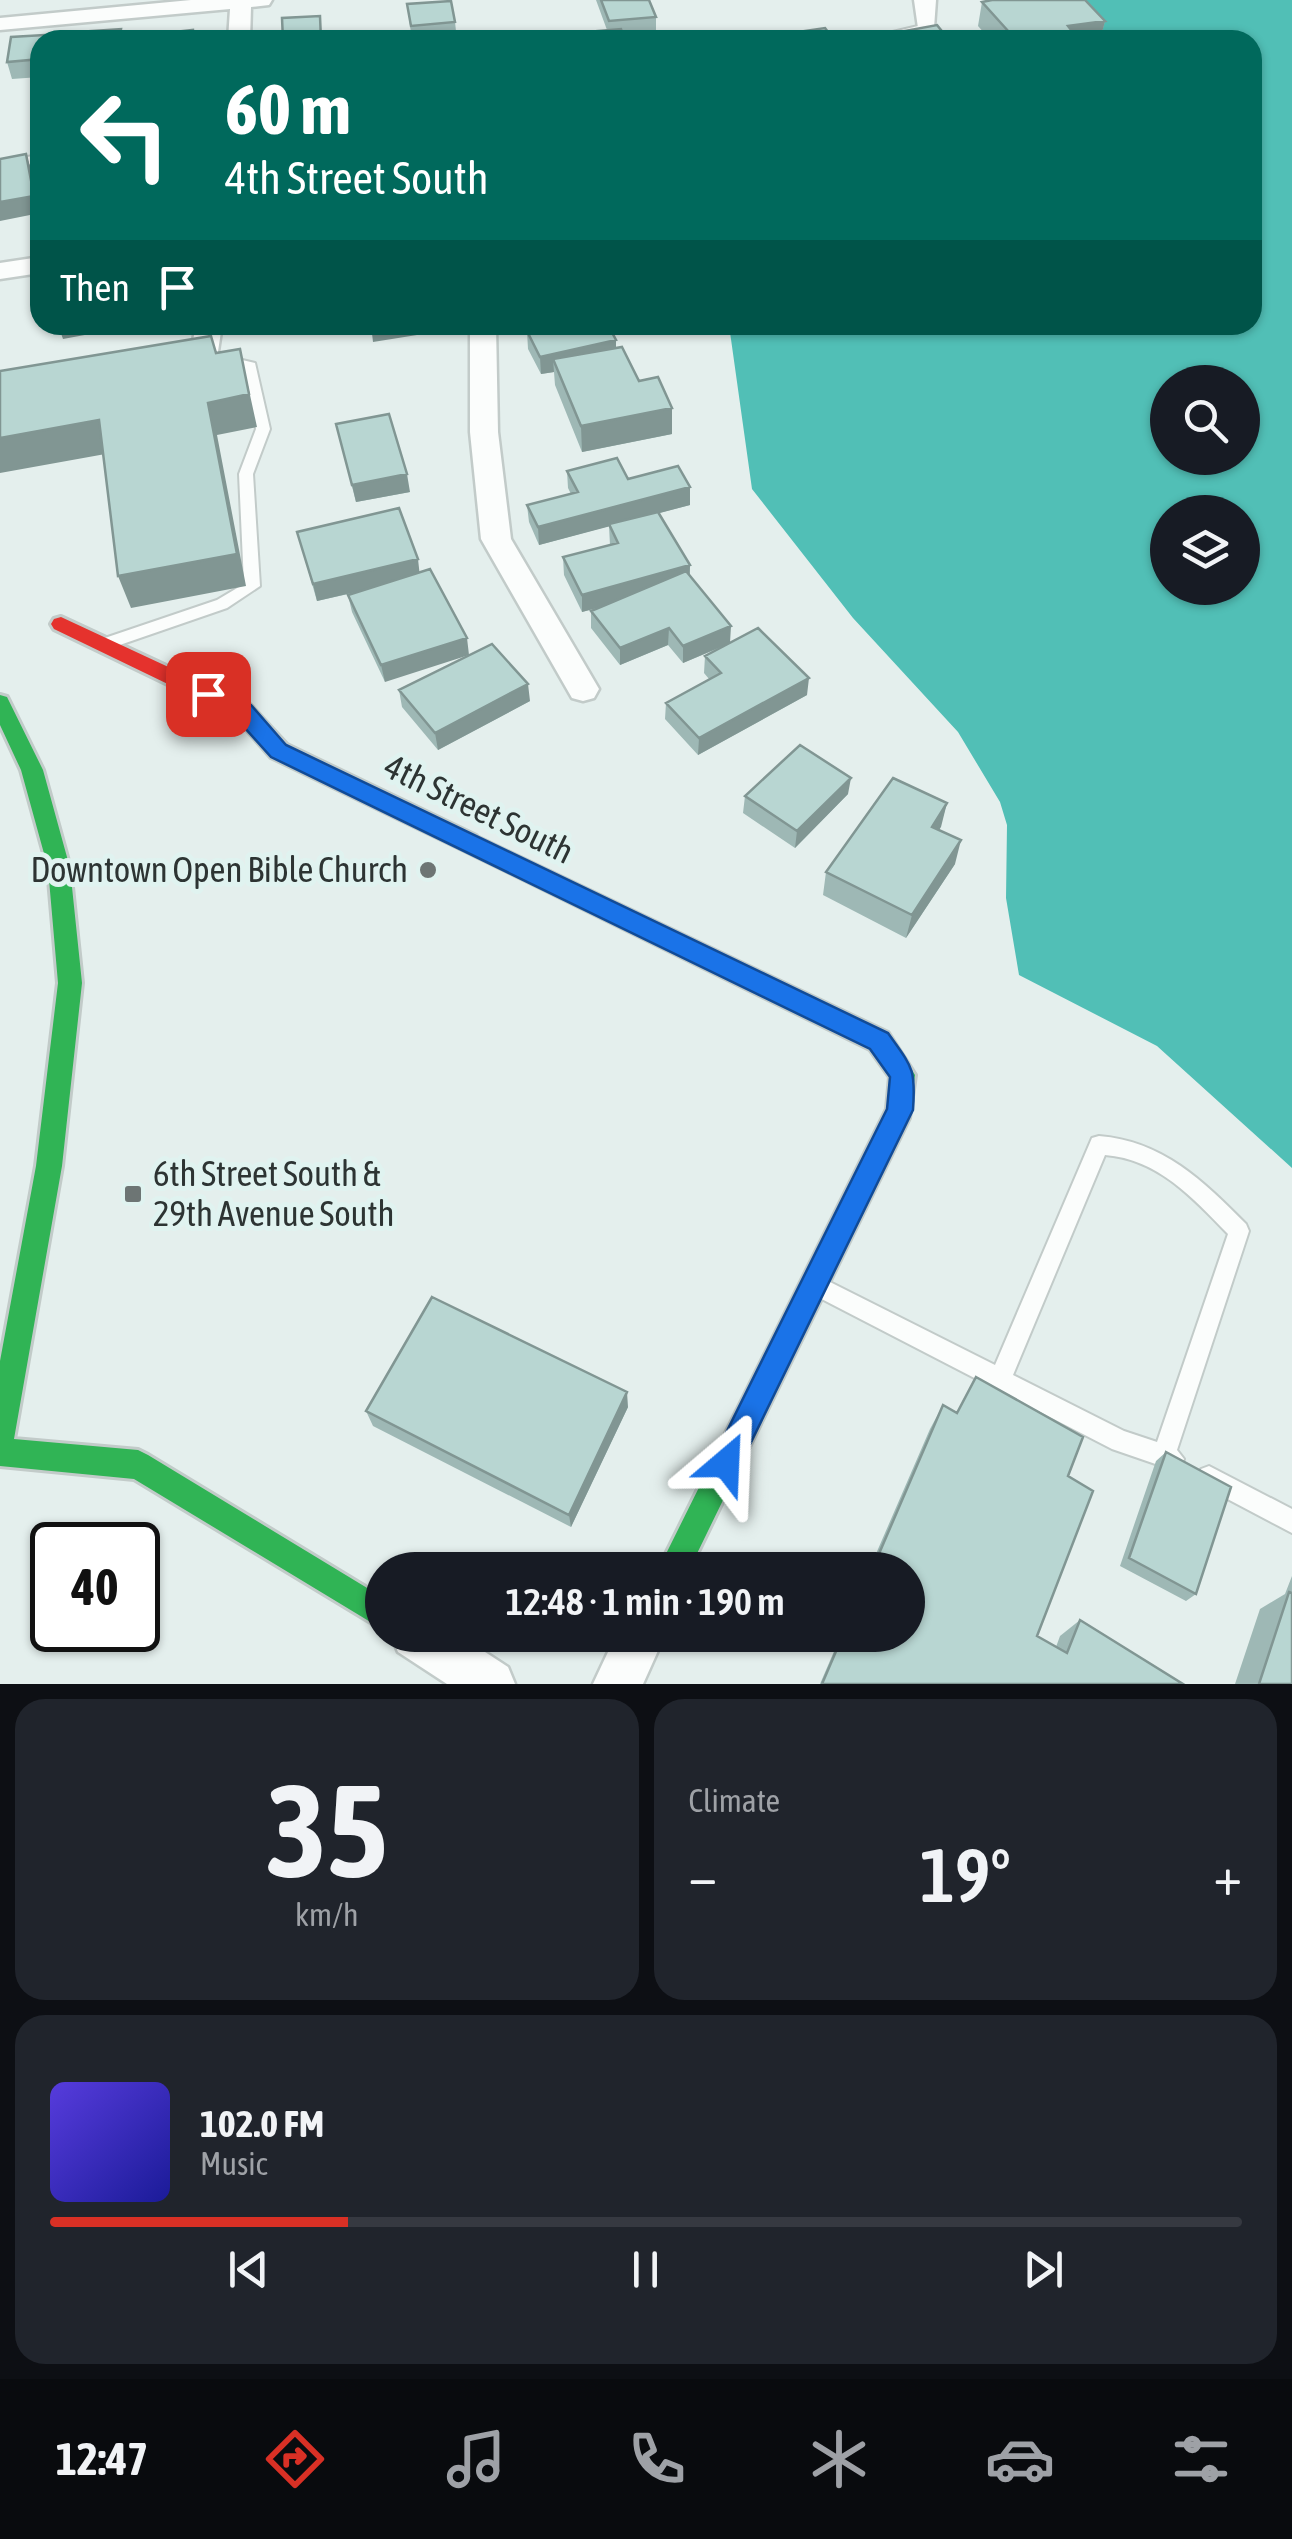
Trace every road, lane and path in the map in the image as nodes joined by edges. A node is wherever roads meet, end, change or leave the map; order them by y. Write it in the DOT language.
graph roads {
  1 [pos="925,0"];
  2 [pos="247,1"];
  3 [pos="926,23"];
  4 [pos="0,24"];
  5 [pos="241,30"];
  6 [pos="917,30"];
  7 [pos="30,161"];
  8 [pos="0,165"];
  9 [pos="30,266"];
  10 [pos="0,271"];
  11 [pos="207,335"];
  12 [pos="483,335"];
  13 [pos="203,358"];
  14 [pos="148,367"];
  15 [pos="60,624"];
  16 [pos="105,644"];
  17 [pos="583,689"];
  18 [pos="0,703"];
  19 [pos="814,1285"];
  20 [pos="1000,1379"];
  21 [pos="0,1439"];
  22 [pos="0,1452"];
  23 [pos="1164,1456"];
  24 [pos="1292,1521"];
  25 [pos="682,1552"];
  26 [pos="365,1604"];
  27 [pos="441,1652"];
  28 [pos="633,1652"];
  29 [pos="491,1684"];
  30 [pos="617,1684"];
  1 -- 3 [label="street"];
  2 -- 4 [label="street"];
  2 -- 5 [label="street"];
  3 -- 6 [label="lane"];
  7 -- 8 [label="lane"];
  9 -- 10 [label="street"];
  11 -- 13 [label="street"];
  12 -- 17 [label="street"];
  13 -- 14 [label="street"];
  13 -- 16 [label="lane"];
  15 -- 16 [label="street, 4th Street South"];
  16 -- 19 [label="street, 4th Street South"];
  18 -- 21 [label="street"];
  19 -- 20 [label="lane"];
  19 -- 25 [label="street"];
  20 -- 23 [label="lane"];
  20 -- 23 [label="lane"];
  22 -- 26 [label="street"];
  23 -- 24 [label="lane"];
  27 -- 29 [label="street"];
  28 -- 30 [label="street"];
}
